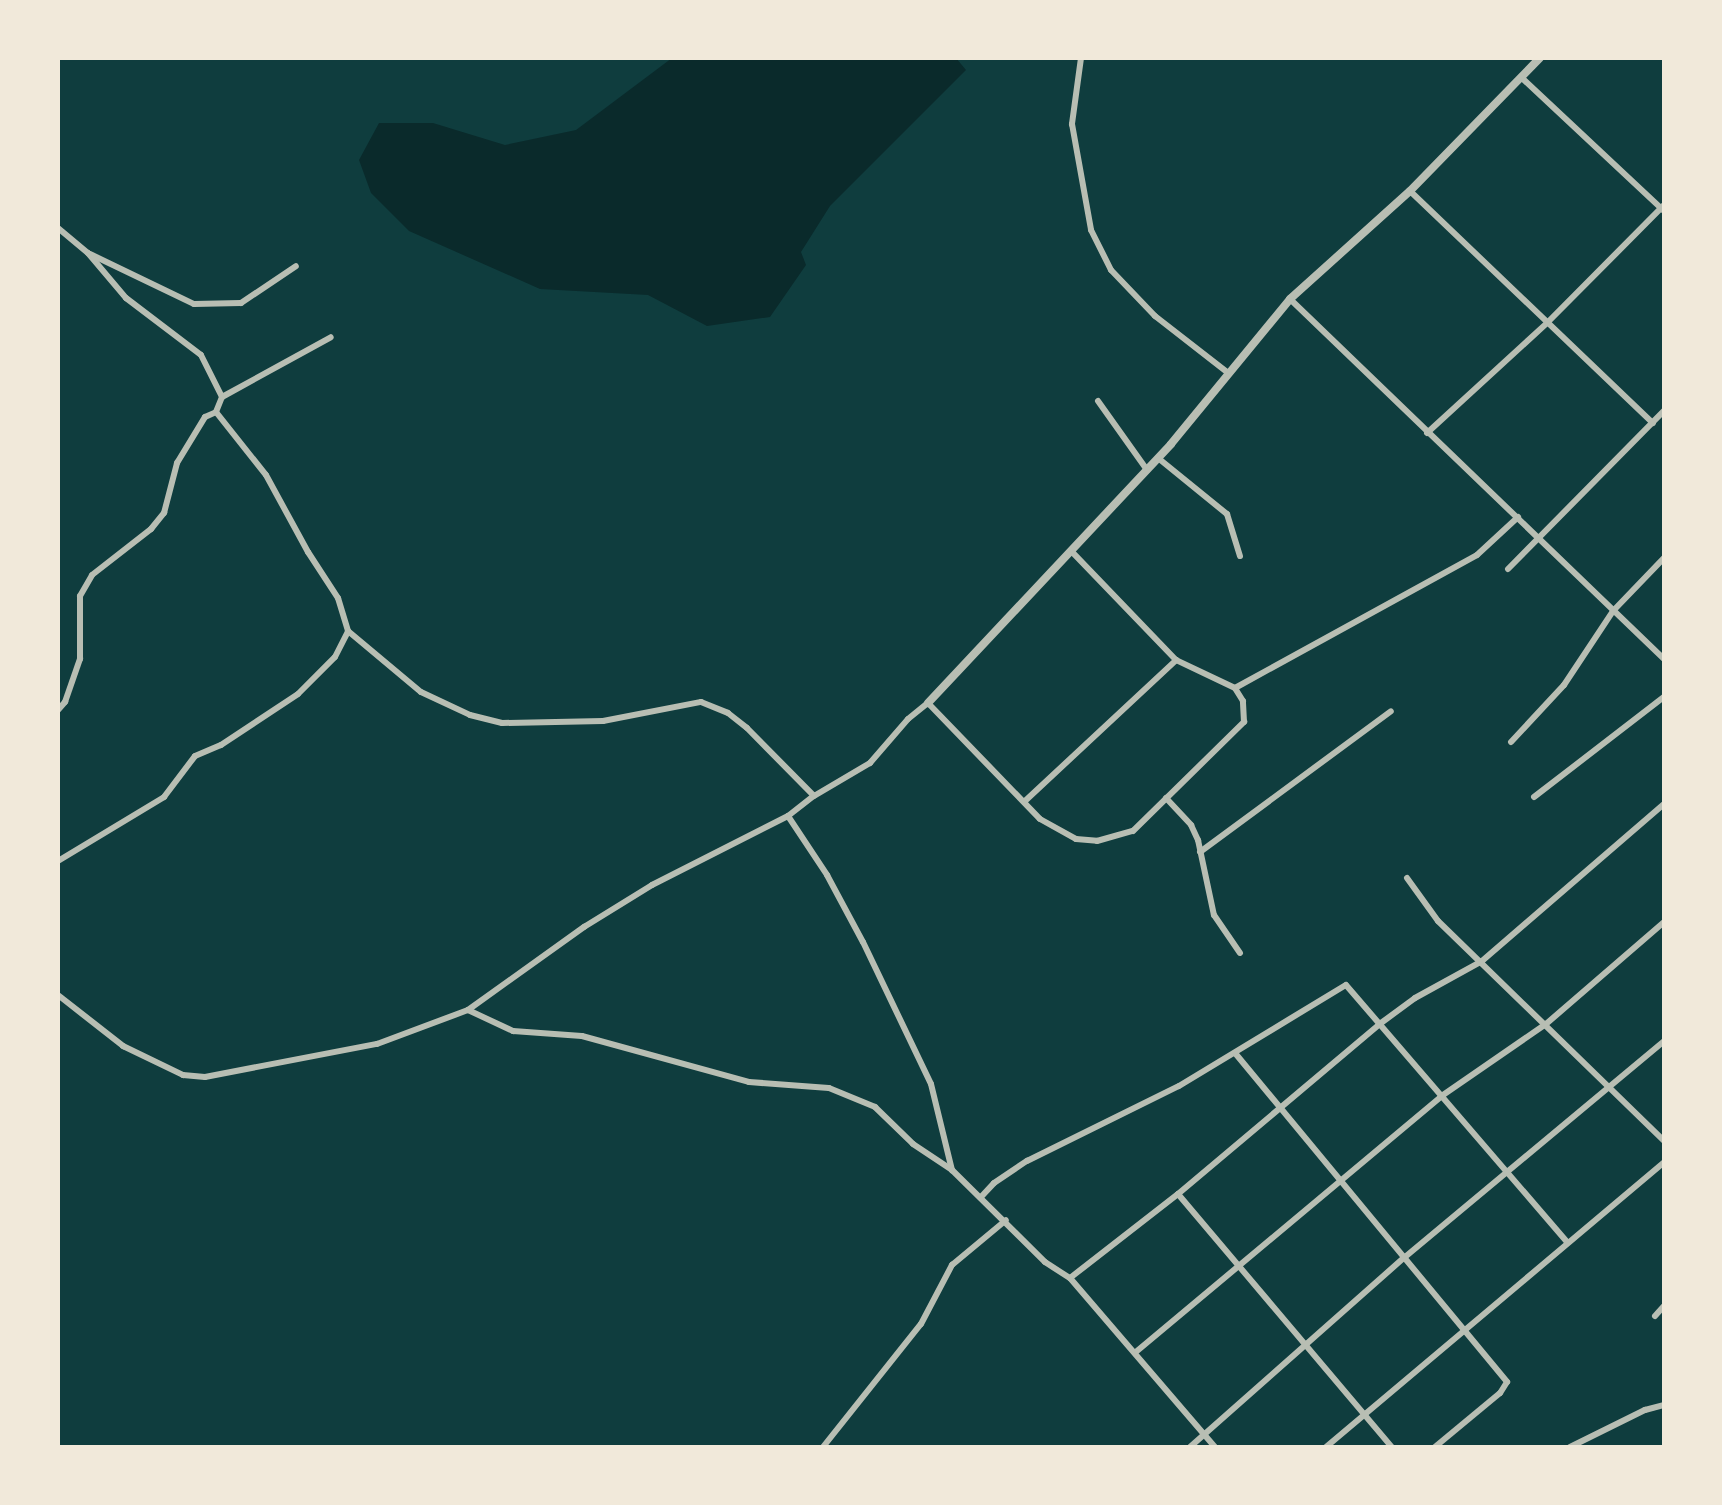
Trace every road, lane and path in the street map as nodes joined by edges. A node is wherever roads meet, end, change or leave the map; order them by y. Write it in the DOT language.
graph roads {
  1 [pos="1081,58"];
  2 [pos="1540,58"];
  3 [pos="1523,79"];
  4 [pos="1410,191"];
  5 [pos="1663,208"];
  6 [pos="58,228"];
  7 [pos="88,253"];
  8 [pos="296,266"];
  9 [pos="1290,299"];
  10 [pos="1547,323"];
  11 [pos="331,337"];
  12 [pos="1227,372"];
  13 [pos="222,397"];
  14 [pos="1098,401"];
  15 [pos="1664,411"];
  16 [pos="216,412"];
  17 [pos="1653,423"];
  18 [pos="1427,433"];
  19 [pos="1158,458"];
  20 [pos="1147,470"];
  21 [pos="1518,517"];
  22 [pos="1539,537"];
  23 [pos="1071,551"];
  24 [pos="1240,556"];
  25 [pos="1664,558"];
  26 [pos="1508,569"];
  27 [pos="1613,611"];
  28 [pos="348,631"];
  29 [pos="1664,659"];
  30 [pos="1176,660"];
  31 [pos="1235,688"];
  32 [pos="1664,697"];
  33 [pos="928,703"];
  34 [pos="58,710"];
  35 [pos="1391,711"];
  36 [pos="1511,742"];
  37 [pos="814,796"];
  38 [pos="1534,797"];
  39 [pos="1166,798"];
  40 [pos="1025,801"];
  41 [pos="1664,804"];
  42 [pos="788,816"];
  43 [pos="1200,852"];
  44 [pos="58,861"];
  45 [pos="1407,878"];
  46 [pos="1664,922"];
  47 [pos="1240,953"];
  48 [pos="1482,961"];
  49 [pos="58,995"];
  50 [pos="468,1010"];
  51 [pos="1381,1023"];
  52 [pos="1546,1024"];
  53 [pos="1664,1041"];
  54 [pos="1235,1053"];
  55 [pos="1609,1088"];
  56 [pos="1443,1095"];
  57 [pos="1281,1107"];
  58 [pos="1664,1141"];
  59 [pos="1664,1162"];
  60 [pos="952,1170"];
  61 [pos="1508,1172"];
  62 [pos="1341,1181"];
  63 [pos="1178,1194"];
  64 [pos="981,1197"];
  65 [pos="1006,1220"];
  66 [pos="1567,1242"];
  67 [pos="1405,1257"];
  68 [pos="1239,1266"];
  69 [pos="1070,1278"];
  70 [pos="1664,1306"];
  71 [pos="1655,1316"];
  72 [pos="1466,1330"];
  73 [pos="1305,1343"];
  74 [pos="1137,1351"];
  75 [pos="1664,1405"];
  76 [pos="1364,1415"];
  77 [pos="1203,1432"];
  78 [pos="823,1447"];
  79 [pos="1190,1447"];
  80 [pos="1215,1447"];
  81 [pos="1326,1447"];
  82 [pos="1392,1447"];
  83 [pos="1435,1447"];
  84 [pos="1570,1447"];
  1 -- 12 [label="street"];
  2 -- 3 [label="street"];
  3 -- 4 [label="street"];
  3 -- 5 [label="street"];
  4 -- 9 [label="street"];
  4 -- 10 [label="street"];
  5 -- 10 [label="street"];
  6 -- 7 [label="street"];
  7 -- 8 [label="street"];
  7 -- 13 [label="street"];
  9 -- 12 [label="street"];
  9 -- 18 [label="street"];
  10 -- 17 [label="street"];
  10 -- 18 [label="street"];
  11 -- 13 [label="street"];
  12 -- 19 [label="street"];
  13 -- 16 [label="street"];
  14 -- 20 [label="street"];
  15 -- 17 [label="street"];
  16 -- 28 [label="street"];
  16 -- 34 [label="street"];
  17 -- 22 [label="street"];
  18 -- 21 [label="street"];
  19 -- 20 [label="street"];
  19 -- 24 [label="street"];
  20 -- 23 [label="street"];
  21 -- 22 [label="street"];
  21 -- 31 [label="street"];
  22 -- 26 [label="street"];
  22 -- 27 [label="street"];
  23 -- 30 [label="street"];
  23 -- 33 [label="street"];
  25 -- 27 [label="street"];
  27 -- 29 [label="street"];
  27 -- 36 [label="street"];
  28 -- 37 [label="street"];
  28 -- 44 [label="street"];
  30 -- 31 [label="street"];
  30 -- 40 [label="street"];
  31 -- 39 [label="street"];
  32 -- 38 [label="street"];
  33 -- 37 [label="street"];
  33 -- 40 [label="street"];
  35 -- 43 [label="street"];
  37 -- 42 [label="street"];
  39 -- 40 [label="street"];
  39 -- 43 [label="street"];
  41 -- 48 [label="street"];
  42 -- 50 [label="street"];
  42 -- 60 [label="street"];
  43 -- 47 [label="street"];
  45 -- 48 [label="street"];
  46 -- 52 [label="street"];
  48 -- 51 [label="street"];
  48 -- 52 [label="street"];
  49 -- 50 [label="street"];
  50 -- 60 [label="street"];
  51 -- 54 [label="street"];
  51 -- 56 [label="street"];
  51 -- 57 [label="street"];
  52 -- 55 [label="street"];
  52 -- 56 [label="street"];
  53 -- 55 [label="street"];
  54 -- 57 [label="street"];
  54 -- 64 [label="street"];
  55 -- 58 [label="street"];
  55 -- 61 [label="street"];
  56 -- 61 [label="street"];
  56 -- 62 [label="street"];
  57 -- 62 [label="street"];
  57 -- 63 [label="street"];
  59 -- 66 [label="street"];
  60 -- 64 [label="street"];
  61 -- 66 [label="street"];
  61 -- 67 [label="street"];
  62 -- 67 [label="street"];
  62 -- 68 [label="street"];
  63 -- 68 [label="street"];
  63 -- 69 [label="street"];
  64 -- 65 [label="street"];
  65 -- 69 [label="street"];
  65 -- 78 [label="street"];
  66 -- 72 [label="street"];
  67 -- 72 [label="street"];
  67 -- 73 [label="street"];
  68 -- 73 [label="street"];
  68 -- 74 [label="street"];
  69 -- 74 [label="street"];
  70 -- 71 [label="street"];
  72 -- 76 [label="street"];
  72 -- 83 [label="street"];
  73 -- 76 [label="street"];
  73 -- 77 [label="street"];
  74 -- 77 [label="street"];
  75 -- 84 [label="street"];
  76 -- 81 [label="street"];
  76 -- 82 [label="street"];
  77 -- 79 [label="street"];
  77 -- 80 [label="street"];
}
